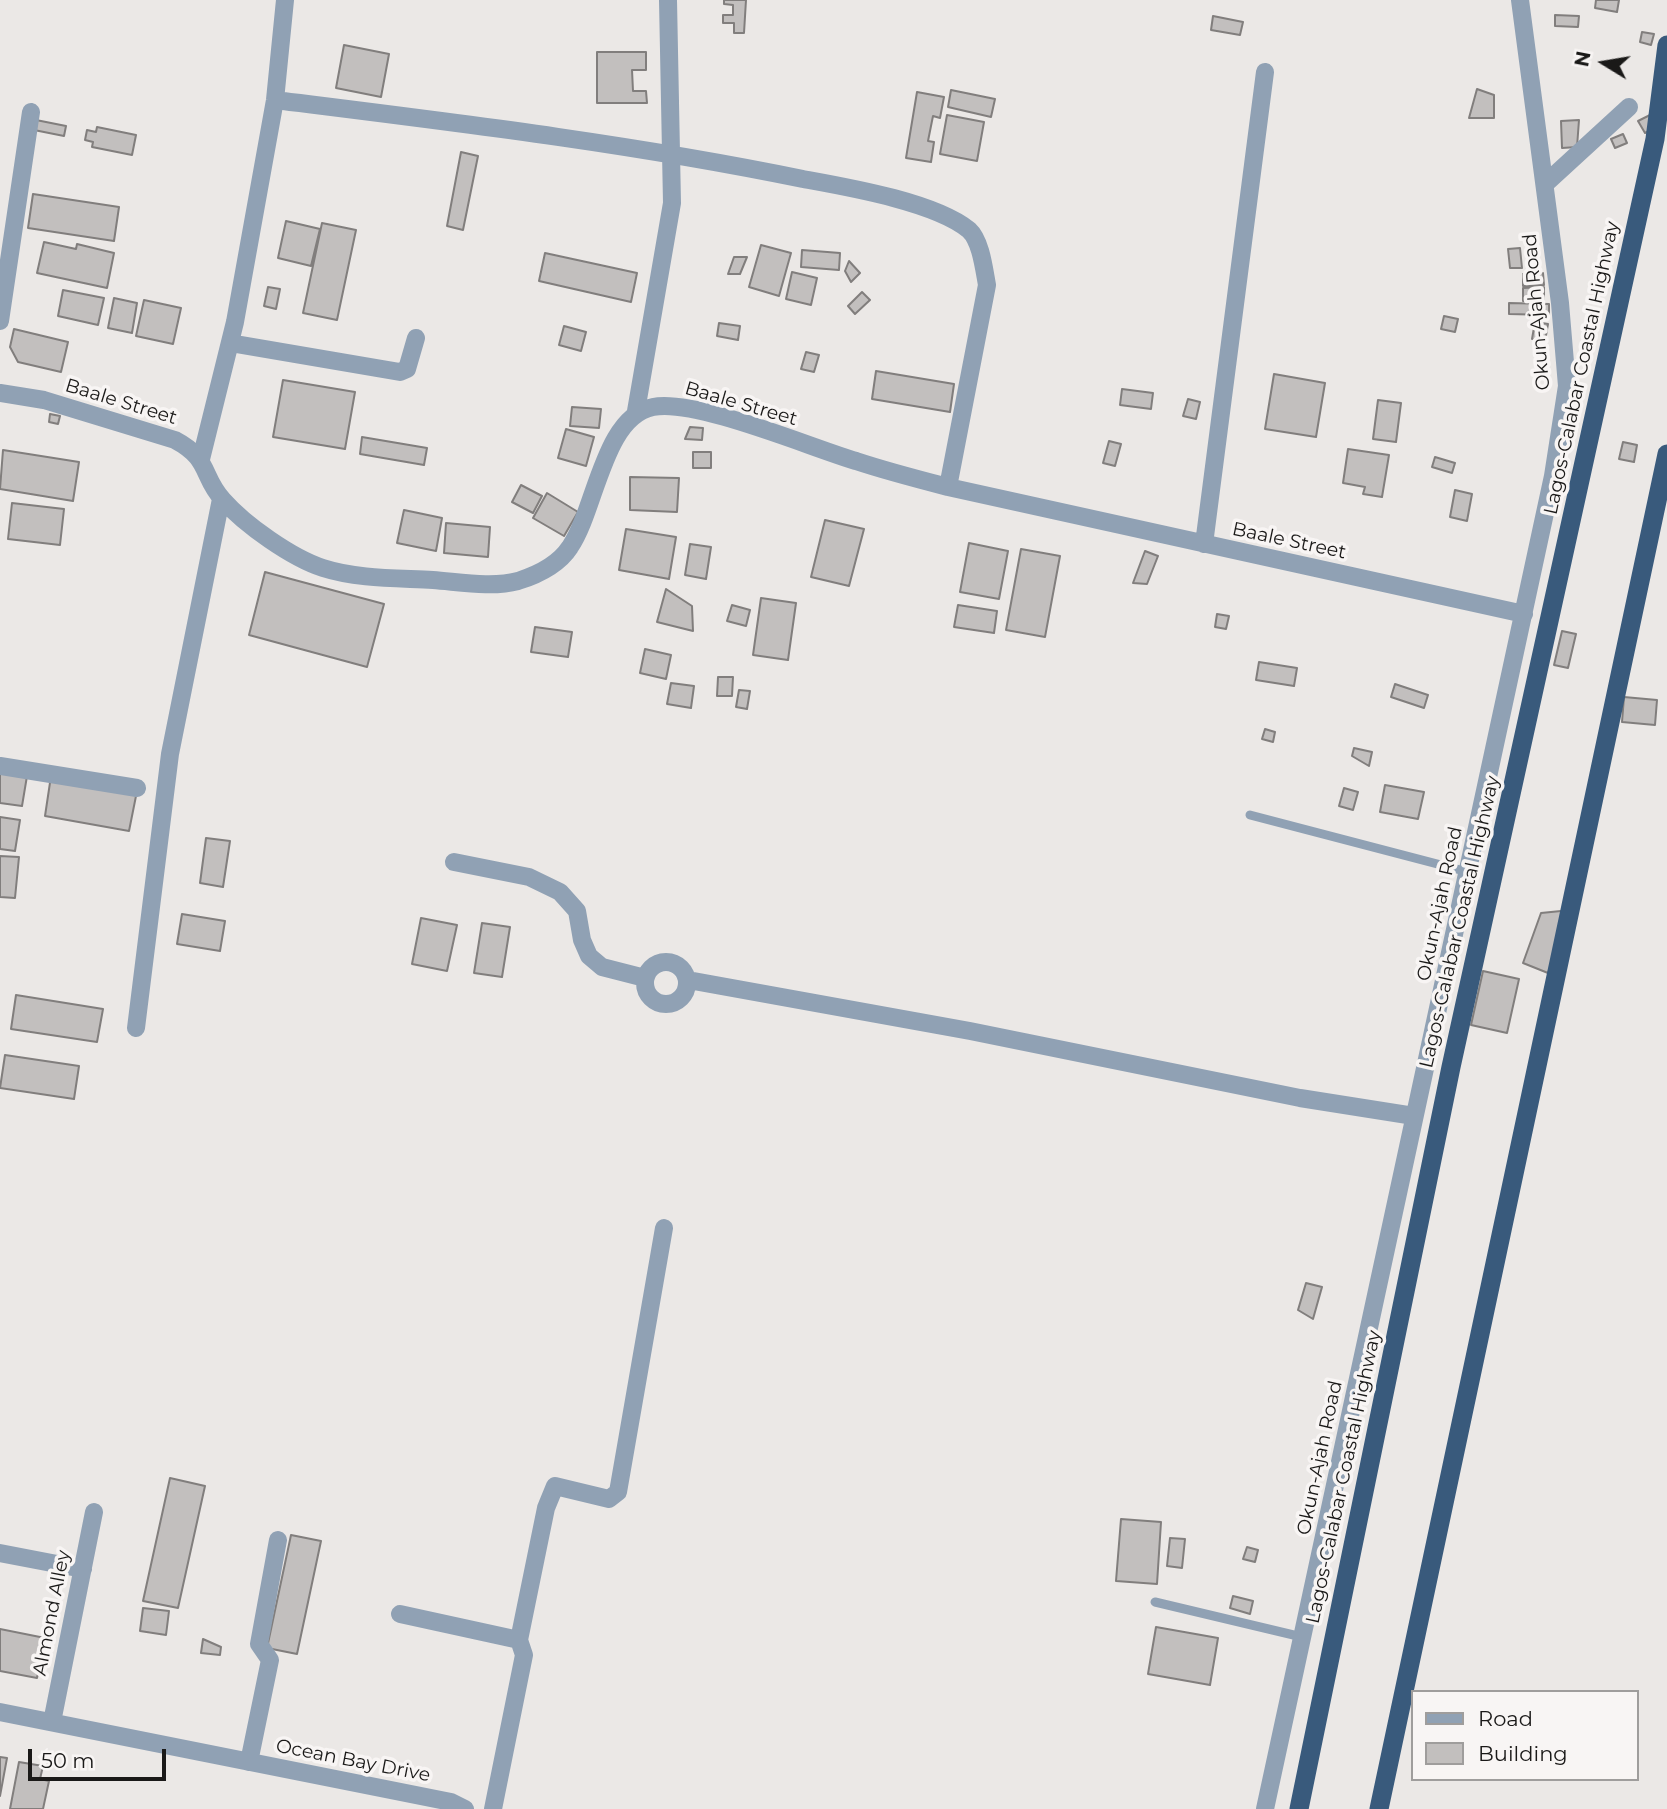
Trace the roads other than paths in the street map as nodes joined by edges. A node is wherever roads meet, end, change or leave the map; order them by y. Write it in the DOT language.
graph roads {
  1 [pos="285,0"];
  2 [pos="668,0"];
  3 [pos="1520,0"];
  4 [pos="1667,45"];
  5 [pos="1265,72"];
  6 [pos="275,100"];
  7 [pos="1629,107"];
  8 [pos="31,112"];
  9 [pos="671,155"];
  10 [pos="1545,184"];
  11 [pos="0,321"];
  12 [pos="416,338"];
  13 [pos="230,343"];
  14 [pos="0,393"];
  15 [pos="636,411"];
  16 [pos="1667,454"];
  17 [pos="201,459"];
  18 [pos="948,487"];
  19 [pos="221,499"];
  20 [pos="1204,544"];
  21 [pos="1524,614"];
  22 [pos="0,766"];
  23 [pos="138,788"];
  24 [pos="1250,815"];
  25 [pos="454,862"];
  26 [pos="1468,872"];
  27 [pos="645,978"];
  28 [pos="688,980"];
  29 [pos="136,1028"];
  30 [pos="1414,1116"];
  31 [pos="664,1228"];
  32 [pos="94,1512"];
  33 [pos="278,1540"];
  34 [pos="0,1553"];
  35 [pos="83,1569"];
  36 [pos="1155,1602"];
  37 [pos="400,1614"];
  38 [pos="1302,1637"];
  39 [pos="519,1640"];
  40 [pos="0,1712"];
  41 [pos="52,1722"];
  42 [pos="249,1762"];
  43 [pos="458,1806"];
  44 [pos="493,1809"];
  45 [pos="1265,1809"];
  46 [pos="1299,1809"];
  47 [pos="1379,1809"];
  1 -- 6 [label="street"];
  2 -- 9 [label="street"];
  3 -- 10 [label="street, Okun-Ajah Road"];
  4 -- 46 [label="highway, Lagos-Calabar Coastal Highway"];
  5 -- 20 [label="street"];
  6 -- 9 [label="street"];
  6 -- 13 [label="street"];
  7 -- 10 [label="street"];
  8 -- 11 [label="street"];
  9 -- 15 [label="street"];
  9 -- 18 [label="street"];
  10 -- 21 [label="street, Okun-Ajah Road"];
  12 -- 13 [label="street"];
  13 -- 17 [label="street"];
  14 -- 17 [label="street, Baale Street"];
  15 -- 18 [label="street, Baale Street"];
  15 -- 19 [label="street, Baale Street"];
  16 -- 47 [label="highway"];
  17 -- 19 [label="street, Baale Street"];
  18 -- 20 [label="street, Baale Street"];
  19 -- 29 [label="street"];
  20 -- 21 [label="street, Baale Street"];
  21 -- 26 [label="street, Okun-Ajah Road"];
  22 -- 23 [label="street"];
  24 -- 26 [label="lane"];
  25 -- 27 [label="street"];
  26 -- 30 [label="street, Okun-Ajah Road"];
  27 -- 28 [label="street"];
  27 -- 28 [label="street"];
  28 -- 30 [label="street"];
  30 -- 38 [label="street, Okun-Ajah Road"];
  31 -- 39 [label="street"];
  32 -- 35 [label="street, Almond Alley"];
  33 -- 42 [label="street"];
  34 -- 35 [label="street"];
  35 -- 41 [label="street, Almond Alley"];
  36 -- 38 [label="lane"];
  37 -- 39 [label="street"];
  38 -- 45 [label="street, Okun-Ajah Road"];
  39 -- 44 [label="street"];
  40 -- 41 [label="street, Ocean Bay Drive"];
  41 -- 42 [label="street, Ocean Bay Drive"];
  42 -- 43 [label="street, Ocean Bay Drive"];
}
